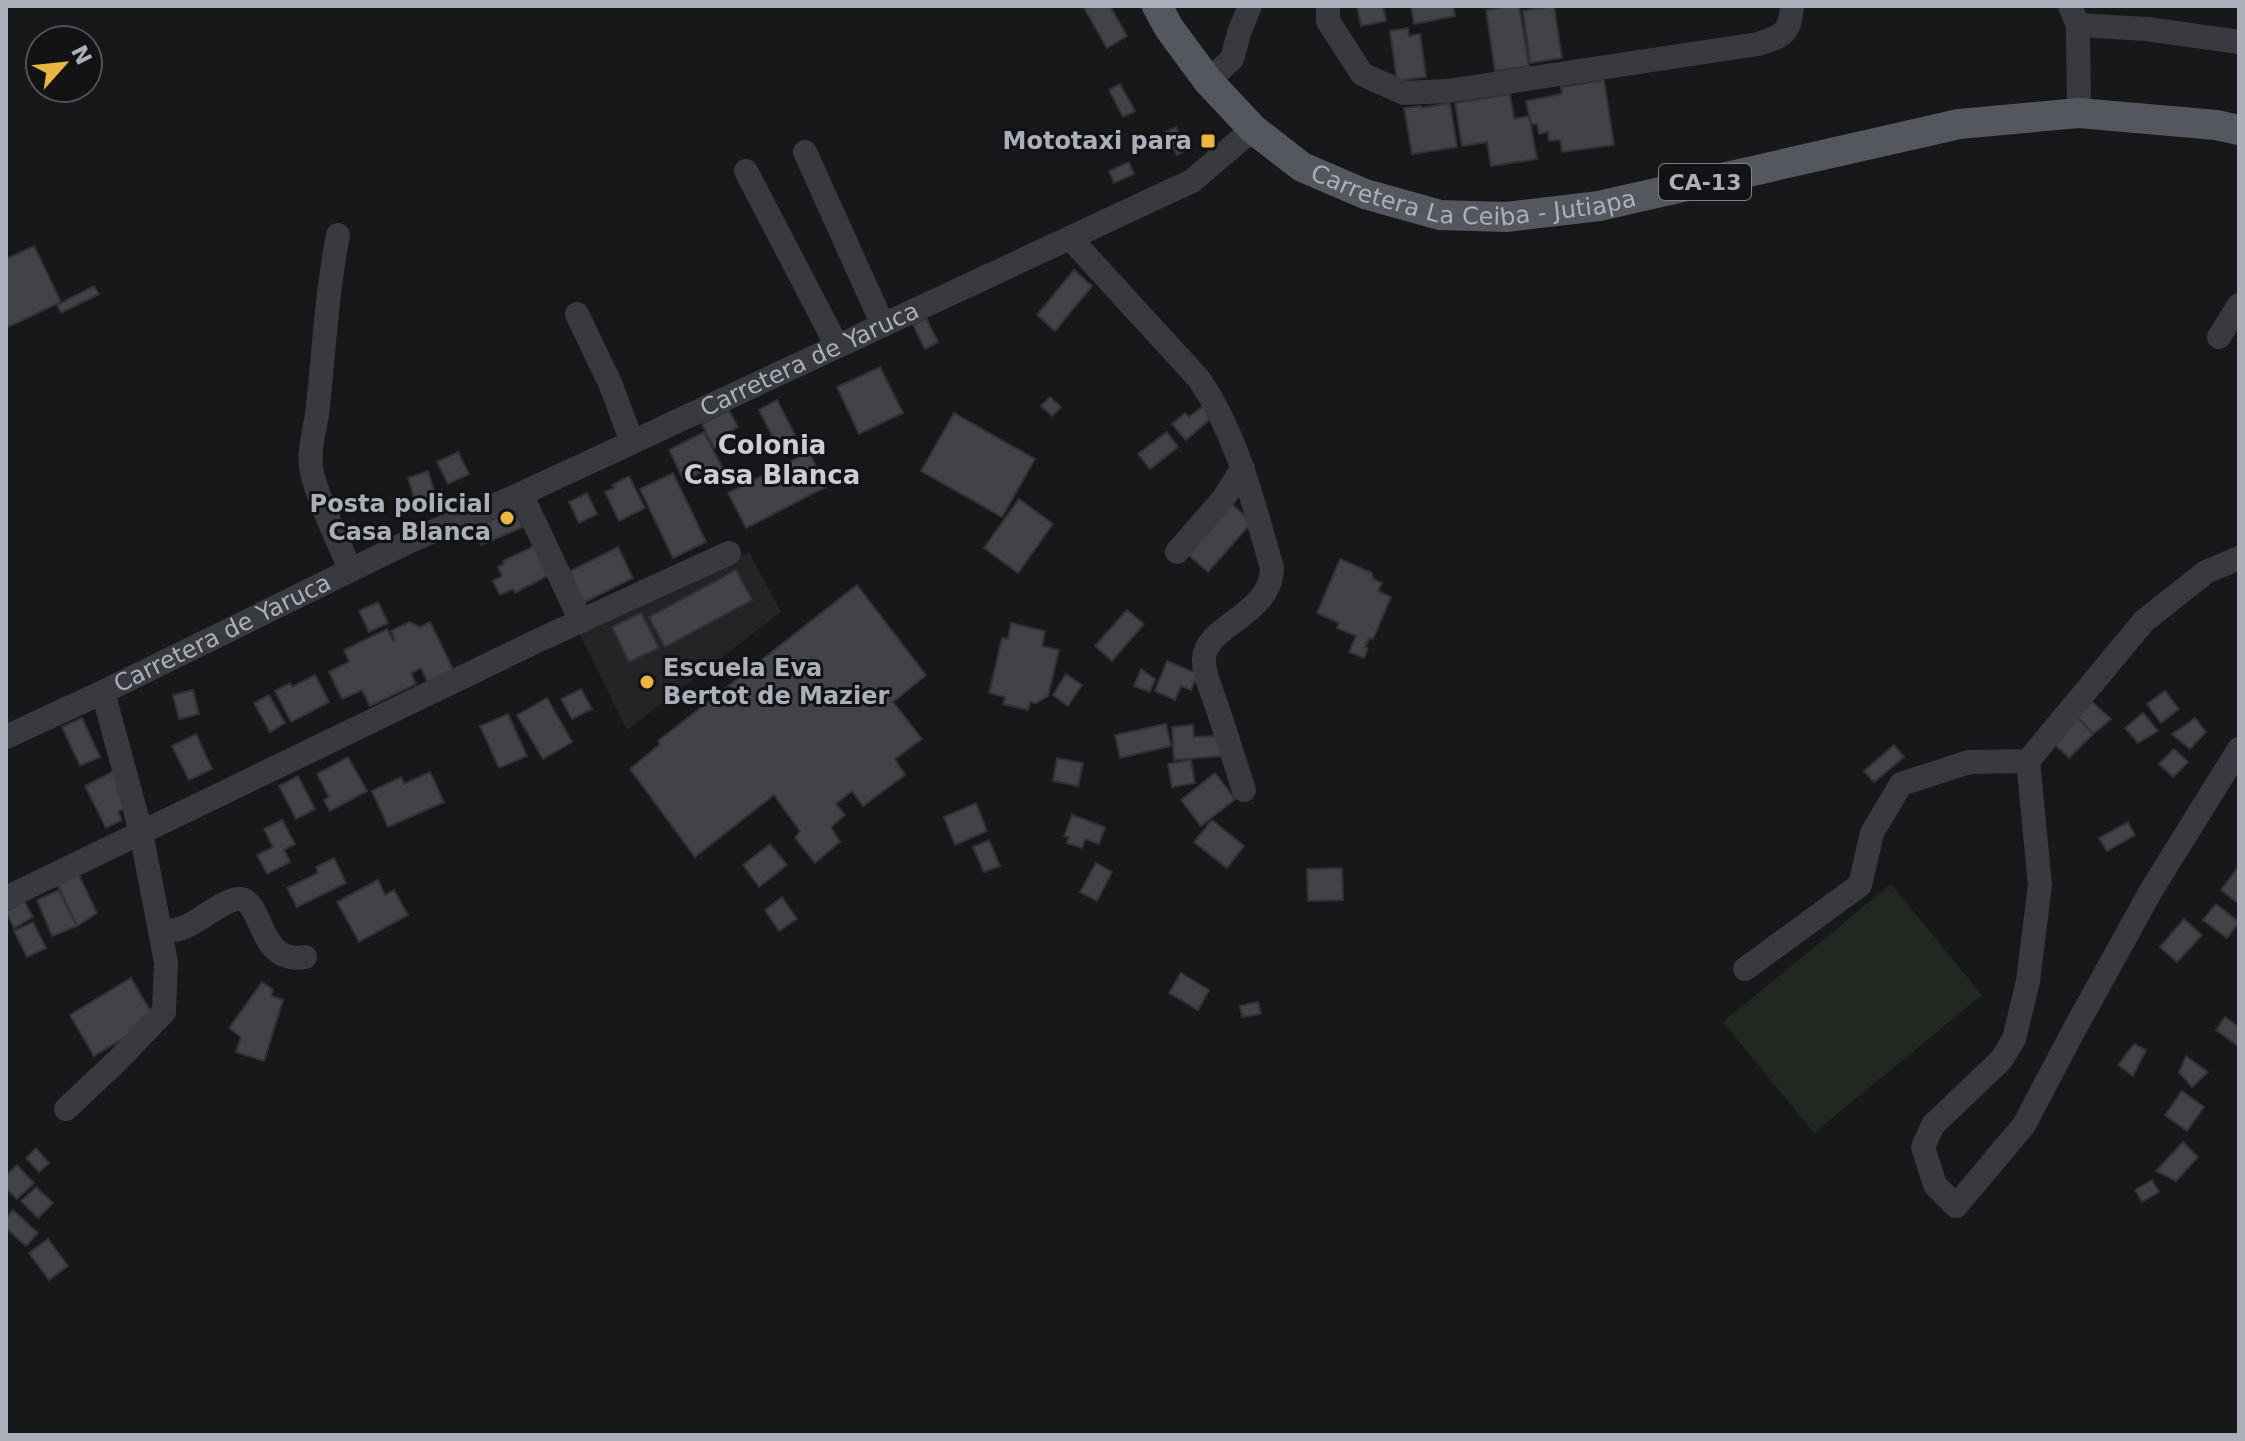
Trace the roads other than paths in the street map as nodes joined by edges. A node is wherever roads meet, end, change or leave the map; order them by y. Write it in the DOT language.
graph roads {
  1 [pos="1157,6"];
  2 [pos="1250,6"];
  3 [pos="1328,6"];
  4 [pos="1792,6"];
  5 [pos="2074,16"];
  6 [pos="2239,42"];
  7 [pos="1208,81"];
  8 [pos="2079,113"];
  9 [pos="1253,129"];
  10 [pos="2239,130"];
  11 [pos="805,152"];
  12 [pos="746,171"];
  13 [pos="338,235"];
  14 [pos="1070,238"];
  15 [pos="577,314"];
  16 [pos="883,325"];
  17 [pos="837,346"];
  18 [pos="632,442"];
  19 [pos="1243,468"];
  20 [pos="521,494"];
  21 [pos="1177,552"];
  22 [pos="729,553"];
  23 [pos="2239,558"];
  24 [pos="350,570"];
  25 [pos="581,621"];
  26 [pos="103,692"];
  27 [pos="6,737"];
  28 [pos="2239,749"];
  29 [pos="2028,761"];
  30 [pos="1244,790"];
  31 [pos="141,832"];
  32 [pos="6,898"];
  33 [pos="161,932"];
  34 [pos="305,957"];
  35 [pos="1745,969"];
  36 [pos="66,1109"];
  1 -- 7 [label="main road, Carretera La Ceiba - Jutiapa / CA-13"];
  2 -- 7 [label="street"];
  3 -- 4 [label="street"];
  5 -- 6 [label="street"];
  5 -- 8 [label="street"];
  7 -- 9 [label="main road, Carretera La Ceiba - Jutiapa / CA-13"];
  8 -- 9 [label="main road, Carretera La Ceiba - Jutiapa / CA-13"];
  8 -- 10 [label="main road, Carretera La Ceiba - Jutiapa / CA-13"];
  9 -- 14 [label="street, Carretera de Yaruca"];
  11 -- 16 [label="street"];
  12 -- 17 [label="street"];
  13 -- 24 [label="street"];
  14 -- 16 [label="street, Carretera de Yaruca"];
  14 -- 19 [label="street"];
  15 -- 18 [label="street"];
  16 -- 17 [label="street, Carretera de Yaruca"];
  17 -- 18 [label="street, Carretera de Yaruca"];
  18 -- 20 [label="street, Carretera de Yaruca"];
  19 -- 21 [label="street"];
  19 -- 30 [label="street"];
  20 -- 24 [label="street, Carretera de Yaruca"];
  20 -- 25 [label="street"];
  22 -- 25 [label="street"];
  23 -- 29 [label="street"];
  24 -- 26 [label="street, Carretera de Yaruca"];
  25 -- 31 [label="street"];
  26 -- 27 [label="street, Carretera de Yaruca"];
  26 -- 31 [label="street"];
  28 -- 29 [label="street"];
  29 -- 35 [label="street"];
  31 -- 32 [label="street"];
  31 -- 33 [label="street"];
  33 -- 34 [label="street"];
  33 -- 36 [label="street"];
}
